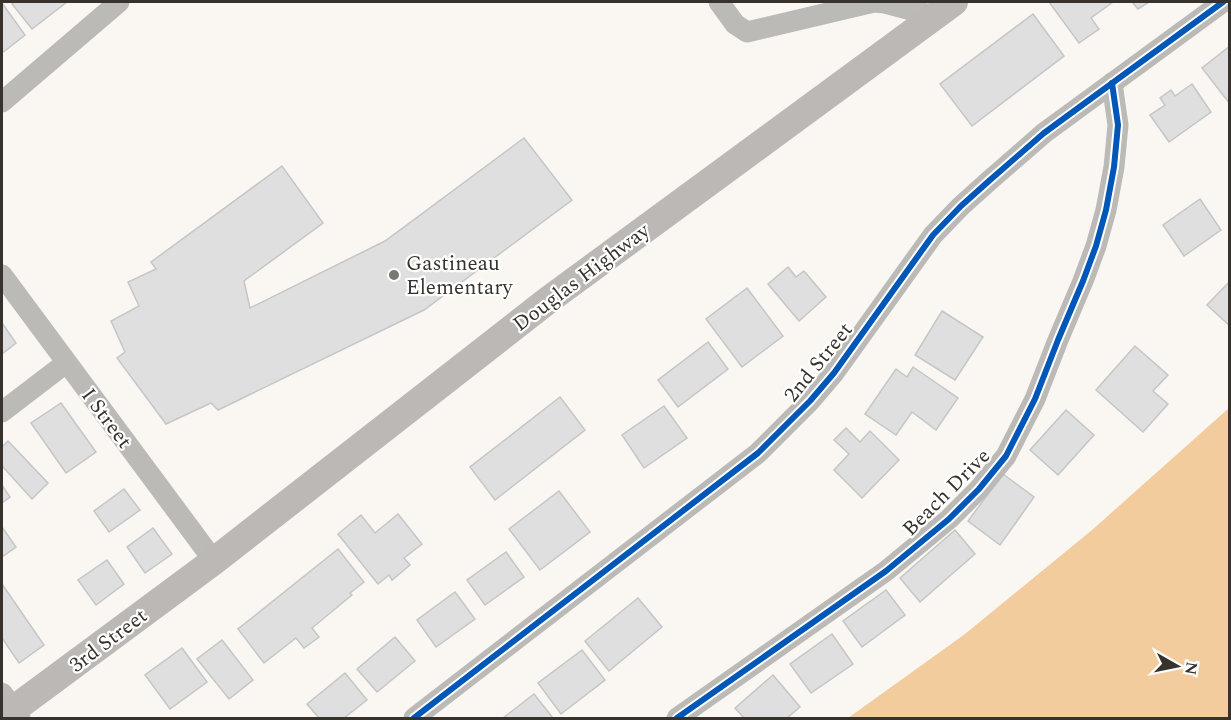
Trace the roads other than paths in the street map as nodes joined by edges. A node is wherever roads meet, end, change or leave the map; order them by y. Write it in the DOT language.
graph roads {
  1 [pos="119,2"];
  2 [pos="718,2"];
  3 [pos="1223,2"];
  4 [pos="944,9"];
  5 [pos="1112,83"];
  6 [pos="2,102"];
  7 [pos="2,275"];
  8 [pos="66,363"];
  9 [pos="2,412"];
  10 [pos="214,561"];
  11 [pos="9,710"];
  12 [pos="414,718"];
  13 [pos="677,718"];
  1 -- 6 [label="street"];
  2 -- 4 [label="street"];
  3 -- 5 [label="street, 2nd Street"];
  4 -- 10 [label="main road, Douglas Highway"];
  5 -- 12 [label="street, 2nd Street"];
  5 -- 13 [label="street, Beach Drive"];
  7 -- 8 [label="street, I Street"];
  8 -- 9 [label="street"];
  8 -- 10 [label="street, I Street"];
  10 -- 11 [label="main road, 3rd Street"];
}
